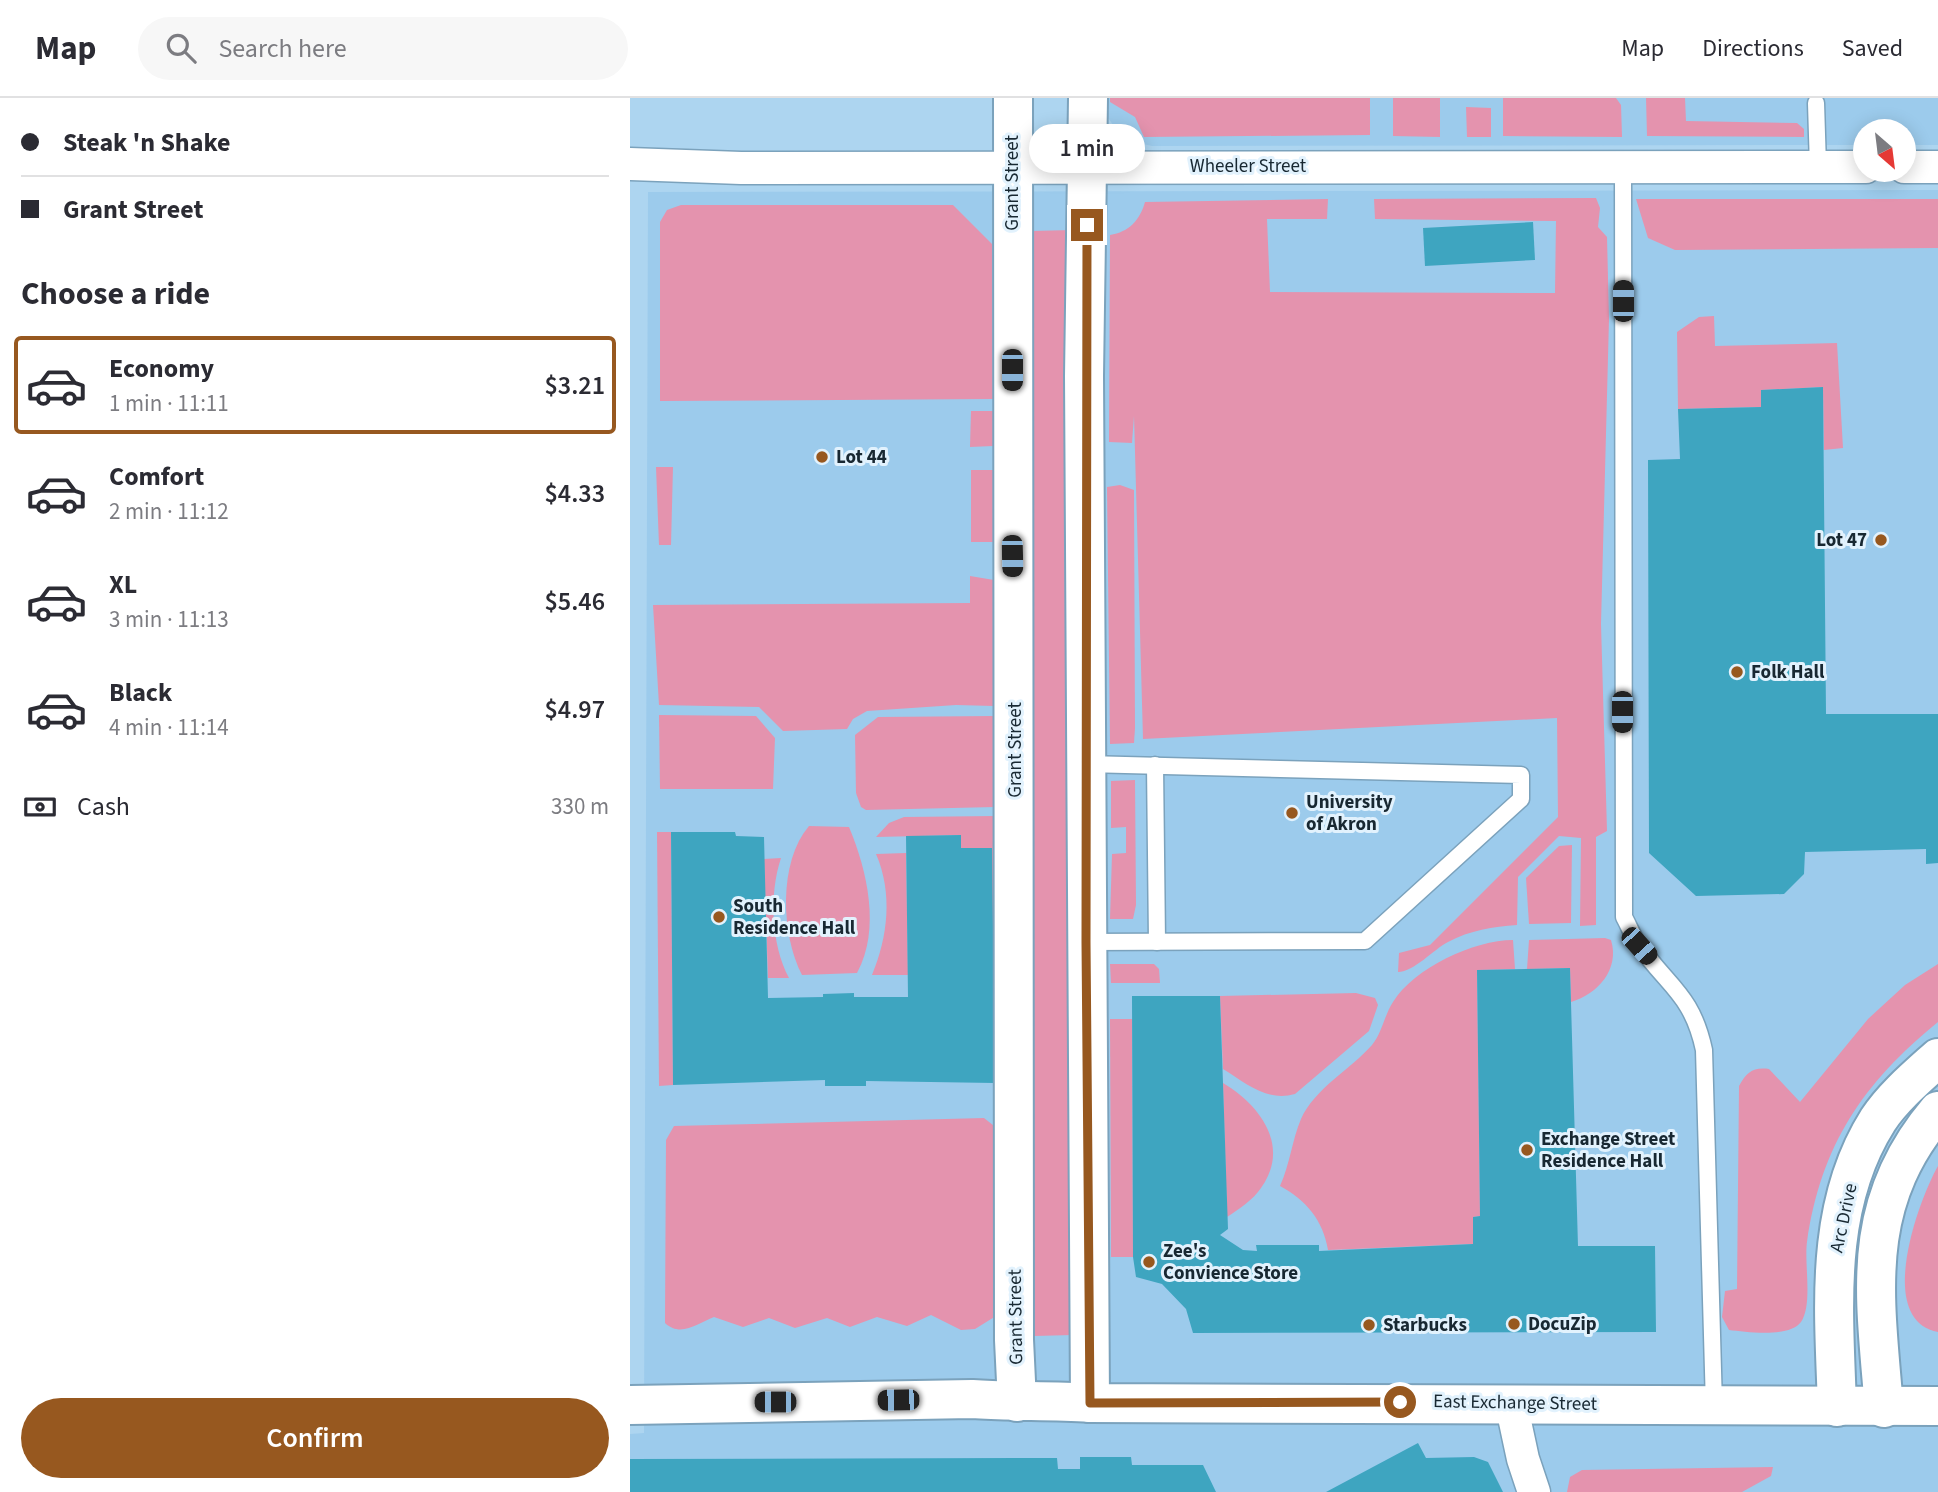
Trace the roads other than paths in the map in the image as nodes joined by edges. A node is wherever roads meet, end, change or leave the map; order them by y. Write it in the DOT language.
graph roads {
  1 [pos="1013,98"];
  2 [pos="1087,98"];
  3 [pos="1816,103"];
  4 [pos="630,164"];
  5 [pos="1623,166"];
  6 [pos="1818,167"];
  7 [pos="1853,167"];
  8 [pos="1916,167"];
  9 [pos="1938,167"];
  10 [pos="1088,168"];
  11 [pos="1012,169"];
  12 [pos="1086,764"];
  13 [pos="1155,765"];
  14 [pos="1086,942"];
  15 [pos="1157,942"];
  16 [pos="1938,1058"];
  17 [pos="1938,1111"];
  18 [pos="1017,1402"];
  19 [pos="1090,1403"];
  20 [pos="1511,1403"];
  21 [pos="630,1405"];
  22 [pos="1714,1406"];
  23 [pos="1938,1406"];
  24 [pos="1837,1407"];
  25 [pos="1884,1408"];
  26 [pos="1534,1492"];
  1 -- 11 [label="main road, Grant Street"];
  2 -- 10 [label="main road"];
  3 -- 6 [label="lane"];
  4 -- 11 [label="street, Wheeler Street"];
  5 -- 6 [label="street, Wheeler Street"];
  5 -- 10 [label="street, Wheeler Street"];
  5 -- 22 [label="lane"];
  6 -- 7 [label="street, Wheeler Street"];
  8 -- 9 [label="street"];
  10 -- 11 [label="street, Wheeler Street"];
  10 -- 12 [label="main road"];
  11 -- 18 [label="main road, Grant Street"];
  12 -- 13 [label="lane"];
  12 -- 14 [label="main road"];
  13 -- 15 [label="lane"];
  13 -- 15 [label="lane"];
  14 -- 15 [label="lane"];
  14 -- 19 [label="main road"];
  16 -- 24 [label="main road, Arc Drive"];
  17 -- 25 [label="main road, Arc Drive"];
  18 -- 19 [label="main road, East Exchange Street"];
  18 -- 21 [label="main road, East Exchange Street"];
  19 -- 20 [label="main road, East Exchange Street"];
  20 -- 22 [label="main road, East Exchange Street"];
  20 -- 26 [label="street"];
  22 -- 24 [label="main road, East Exchange Street"];
  23 -- 25 [label="main road, East Exchange Street"];
  24 -- 25 [label="main road, East Exchange Street"];
}
